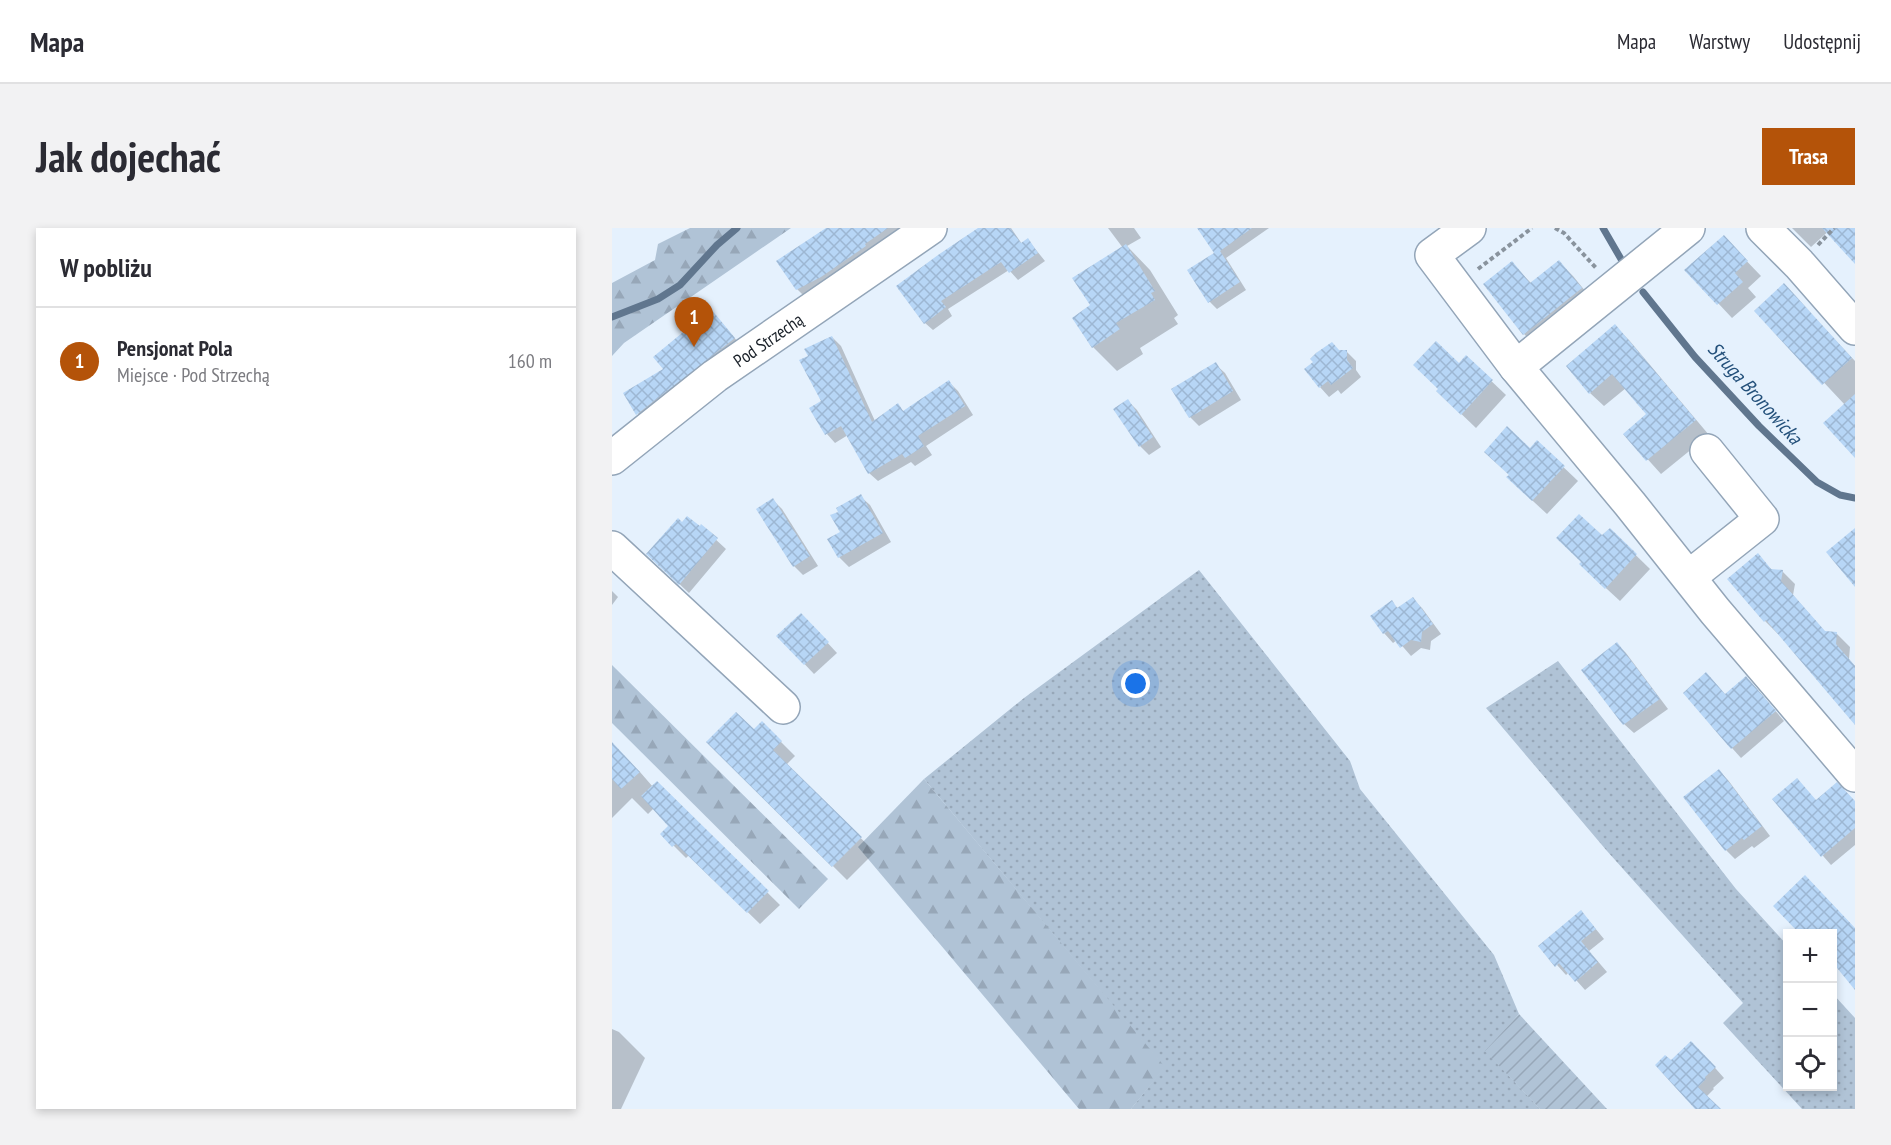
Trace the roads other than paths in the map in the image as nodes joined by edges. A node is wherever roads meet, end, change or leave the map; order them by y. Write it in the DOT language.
graph roads {
  1 [pos="930,228"];
  2 [pos="1469,228"];
  3 [pos="1688,228"];
  4 [pos="1763,228"];
  5 [pos="1855,328"];
  6 [pos="1516,367"];
  7 [pos="1707,451"];
  8 [pos="612,458"];
  9 [pos="612,548"];
  10 [pos="1689,577"];
  11 [pos="783,707"];
  12 [pos="1855,775"];
  1 -- 8 [label="street, Pod Strzechą"];
  2 -- 6 [label="street"];
  3 -- 6 [label="street"];
  4 -- 5 [label="street"];
  6 -- 10 [label="street"];
  7 -- 10 [label="street"];
  9 -- 11 [label="street"];
  10 -- 12 [label="street"];
}
